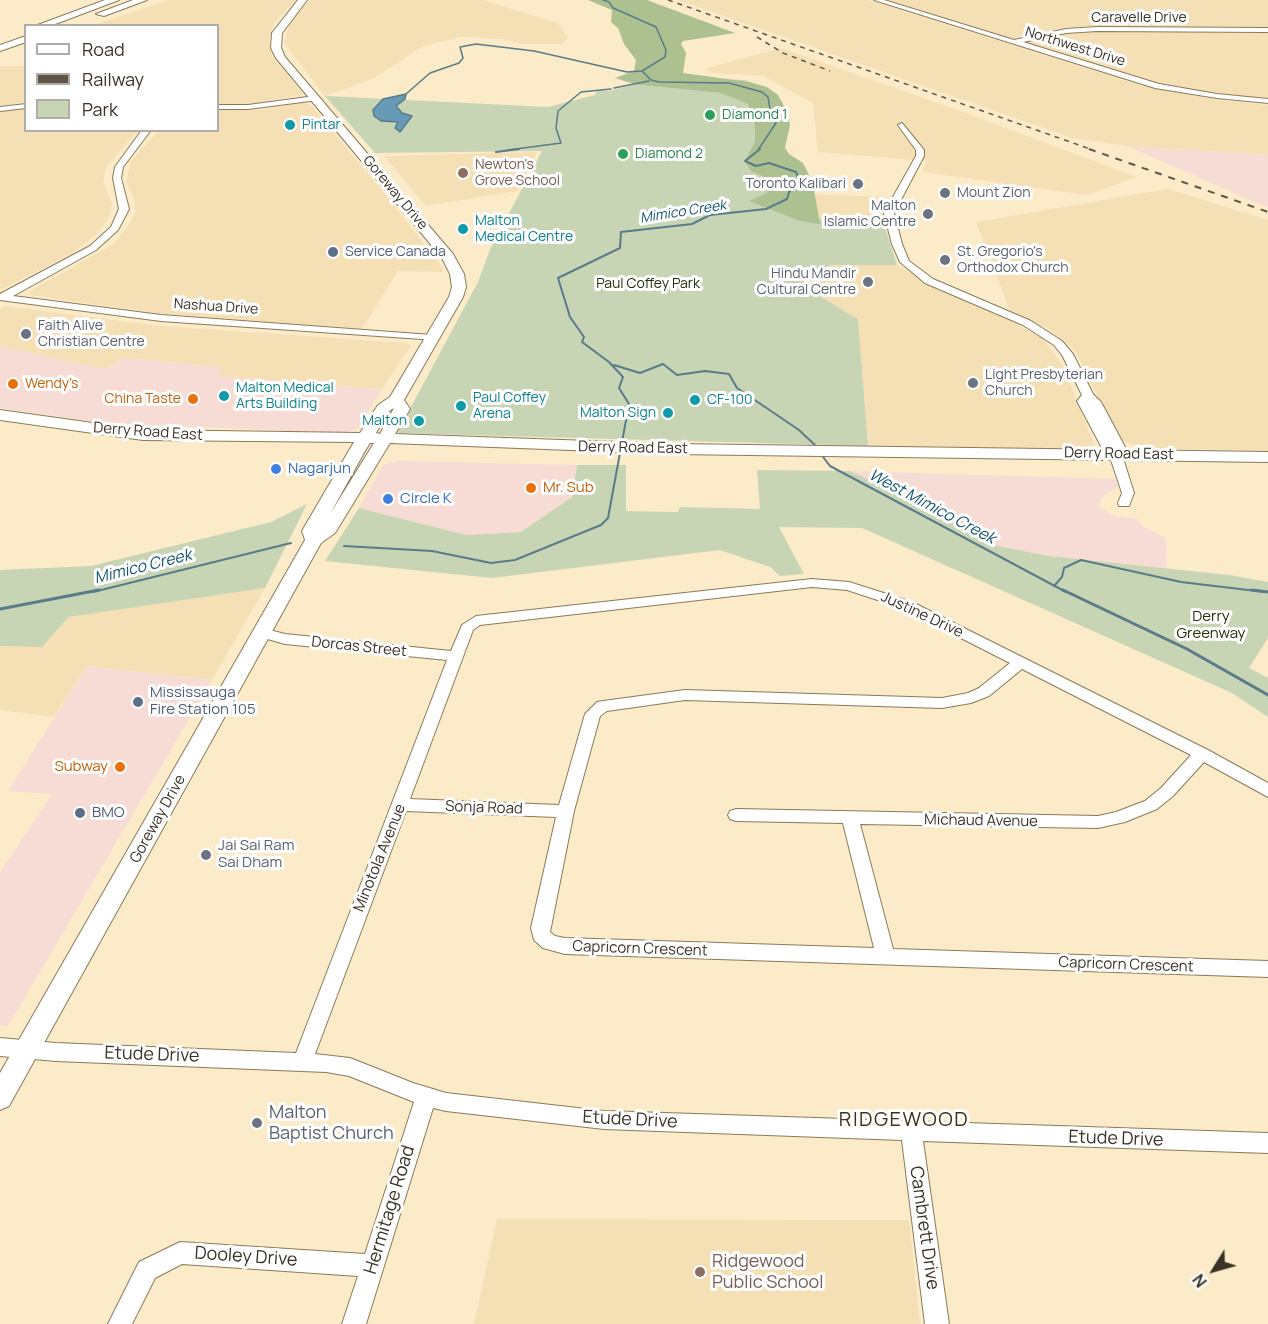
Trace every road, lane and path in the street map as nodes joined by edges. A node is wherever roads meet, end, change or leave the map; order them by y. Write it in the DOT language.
graph roads {
  1 [pos="114,0"];
  2 [pos="142,0"];
  3 [pos="303,0"];
  4 [pos="878,0"];
  5 [pos="45,24"];
  6 [pos="72,24"];
  7 [pos="1268,30"];
  8 [pos="24,31"];
  9 [pos="0,39"];
  10 [pos="24,40"];
  11 [pos="1012,42"];
  12 [pos="0,48"];
  13 [pos="315,98"];
  14 [pos="1268,101"];
  15 [pos="24,106"];
  16 [pos="219,107"];
  17 [pos="0,109"];
  18 [pos="902,125"];
  19 [pos="145,132"];
  20 [pos="1,298"];
  21 [pos="432,338"];
  22 [pos="1088,396"];
  23 [pos="396,400"];
  24 [pos="0,415"];
  25 [pos="0,427"];
  26 [pos="1103,440"];
  27 [pos="361,445"];
  28 [pos="380,446"];
  29 [pos="1088,454"];
  30 [pos="844,456"];
  31 [pos="1268,457"];
  32 [pos="1117,459"];
  33 [pos="1268,467"];
  34 [pos="1124,503"];
  35 [pos="314,540"];
  36 [pos="262,633"];
  37 [pos="456,656"];
  38 [pos="1020,663"];
  39 [pos="1202,754"];
  40 [pos="1268,792"];
  41 [pos="402,805"];
  42 [pos="566,811"];
  43 [pos="736,815"];
  44 [pos="850,819"];
  45 [pos="886,958"];
  46 [pos="1268,969"];
  47 [pos="0,1047"];
  48 [pos="27,1050"];
  49 [pos="303,1060"];
  50 [pos="426,1097"];
  51 [pos="0,1098"];
  52 [pos="911,1132"];
  53 [pos="1268,1143"];
  54 [pos="373,1266"];
  55 [pos="120,1324"];
  56 [pos="354,1324"];
  57 [pos="937,1324"];
  1 -- 5 [label="highway"];
  2 -- 6 [label="highway"];
  3 -- 13 [label="main road, Goreway Drive"];
  4 -- 11 [label="street, Northwest Drive"];
  7 -- 11 [label="street, Caravelle Drive"];
  8 -- 9 [label="highway"];
  10 -- 12 [label="highway"];
  11 -- 14 [label="street, Northwest Drive"];
  13 -- 16 [label="street"];
  13 -- 21 [label="main road, Goreway Drive"];
  15 -- 17 [label="street"];
  18 -- 22 [label="street"];
  19 -- 20 [label="street"];
  20 -- 21 [label="street, Nashua Drive"];
  21 -- 23 [label="main road, Goreway Drive"];
  22 -- 26 [label="street"];
  22 -- 32 [label="street"];
  23 -- 27 [label="main road, Goreway Drive"];
  23 -- 28 [label="main road, Goreway Drive"];
  24 -- 27 [label="main road, Derry Road East"];
  25 -- 27 [label="main road, Derry Road East"];
  26 -- 29 [label="main road"];
  26 -- 32 [label="street"];
  27 -- 28 [label="main road, Derry Road East"];
  27 -- 35 [label="main road, Goreway Drive"];
  28 -- 30 [label="main road, Derry Road East"];
  28 -- 35 [label="main road, Goreway Drive"];
  29 -- 30 [label="main road, Derry Road East"];
  29 -- 32 [label="main road, Derry Road East"];
  30 -- 32 [label="main road, Derry Road East"];
  31 -- 32 [label="main road, Derry Road East"];
  32 -- 33 [label="main road, Derry Road East"];
  32 -- 34 [label="street"];
  35 -- 36 [label="main road, Goreway Drive"];
  36 -- 37 [label="street, Dorcas Street"];
  36 -- 48 [label="main road, Goreway Drive"];
  37 -- 38 [label="street, Justine Drive"];
  37 -- 41 [label="street, Minotola Avenue"];
  38 -- 39 [label="street, Justine Drive"];
  38 -- 42 [label="street, Capricorn Crescent"];
  39 -- 40 [label="street, Justine Drive"];
  39 -- 44 [label="street, Michaud Avenue"];
  41 -- 42 [label="street, Sonja Road"];
  41 -- 49 [label="street, Minotola Avenue"];
  42 -- 45 [label="street, Capricorn Crescent"];
  43 -- 44 [label="street, Michaud Avenue"];
  44 -- 45 [label="street"];
  45 -- 46 [label="street, Capricorn Crescent"];
  47 -- 48 [label="street, Etude Drive"];
  48 -- 49 [label="street, Etude Drive"];
  48 -- 51 [label="main road, Goreway Drive"];
  49 -- 50 [label="street, Etude Drive"];
  50 -- 52 [label="street, Etude Drive"];
  50 -- 54 [label="street, Hermitage Road"];
  52 -- 53 [label="street, Etude Drive"];
  52 -- 57 [label="street, Cambrett Drive"];
  54 -- 55 [label="street, Dooley Drive"];
  54 -- 56 [label="street, Hermitage Road"];
}
